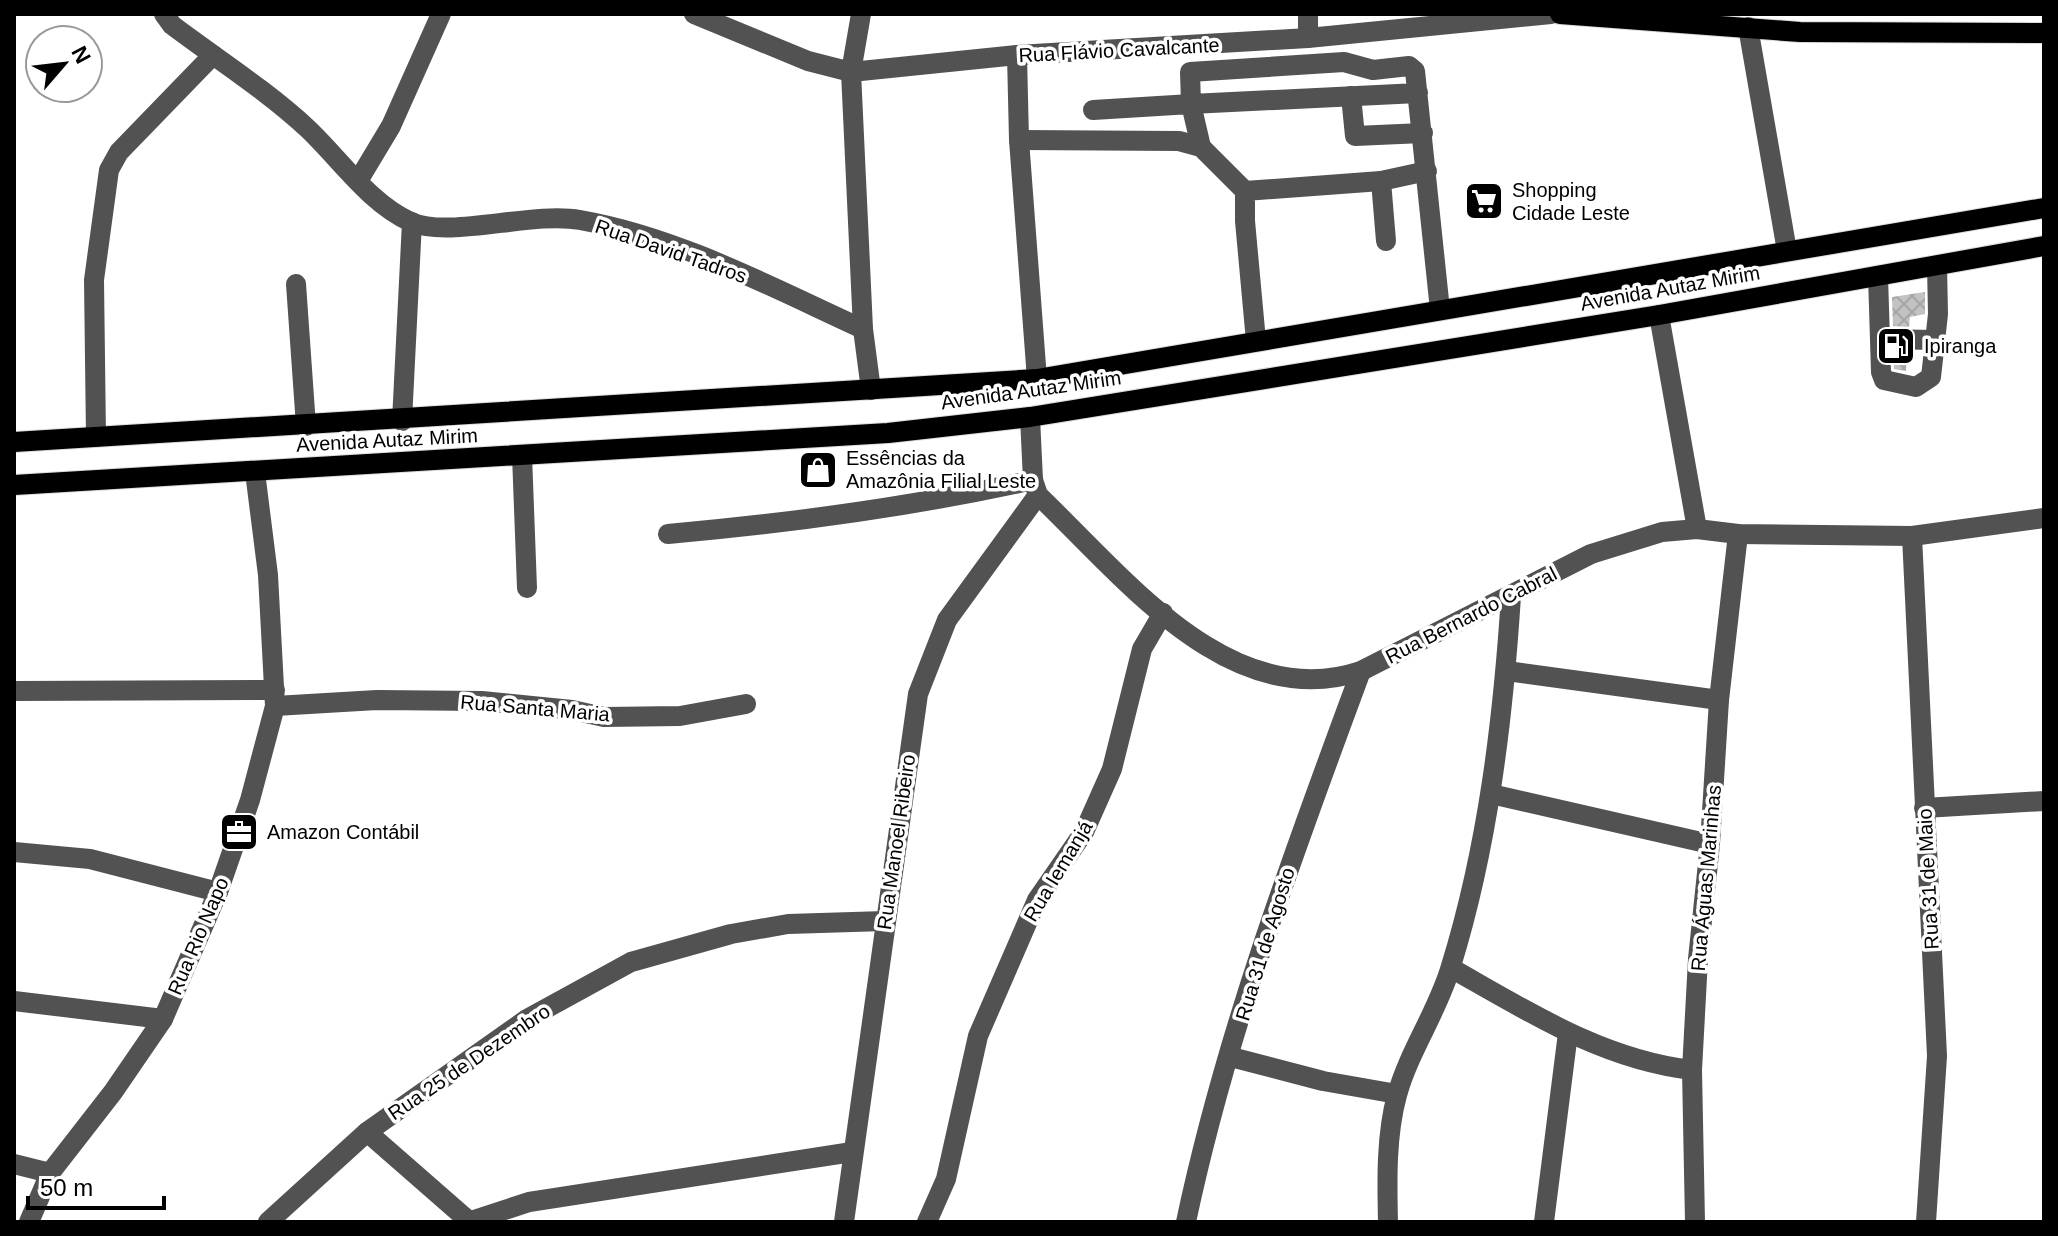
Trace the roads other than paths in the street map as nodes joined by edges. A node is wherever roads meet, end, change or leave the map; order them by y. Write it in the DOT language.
graph roads {
  1 [pos="164,14"];
  2 [pos="441,14"];
  3 [pos="696,14"];
  4 [pos="861,14"];
  5 [pos="1308,14"];
  6 [pos="1551,14"];
  7 [pos="1560,14"];
  8 [pos="1748,27"];
  9 [pos="2044,33"];
  10 [pos="1308,38"];
  11 [pos="213,55"];
  12 [pos="1017,55"];
  13 [pos="851,72"];
  14 [pos="1418,93"];
  15 [pos="1351,96"];
  16 [pos="1191,104"];
  17 [pos="1093,110"];
  18 [pos="1423,133"];
  19 [pos="1019,140"];
  20 [pos="1201,147"];
  21 [pos="1427,171"];
  22 [pos="358,181"];
  23 [pos="1381,181"];
  24 [pos="1245,191"];
  25 [pos="2044,208"];
  26 [pos="412,222"];
  27 [pos="1386,241"];
  28 [pos="2044,246"];
  29 [pos="1787,251"];
  30 [pos="1937,266"];
  31 [pos="1878,276"];
  32 [pos="296,284"];
  33 [pos="1440,310"];
  34 [pos="1659,315"];
  35 [pos="863,329"];
  36 [pos="1881,339"];
  37 [pos="1934,340"];
  38 [pos="1256,341"];
  39 [pos="1037,379"];
  40 [pos="871,390"];
  41 [pos="1030,417"];
  42 [pos="402,421"];
  43 [pos="306,426"];
  44 [pos="96,437"];
  45 [pos="14,442"];
  46 [pos="522,455"];
  47 [pos="255,472"];
  48 [pos="14,485"];
  49 [pos="1036,487"];
  50 [pos="2044,518"];
  51 [pos="1697,529"];
  52 [pos="668,534"];
  53 [pos="1738,534"];
  54 [pos="1912,536"];
  55 [pos="527,588"];
  56 [pos="1511,596"];
  57 [pos="1163,613"];
  58 [pos="1361,671"];
  59 [pos="1507,671"];
  60 [pos="14,691"];
  61 [pos="275,698"];
  62 [pos="1719,700"];
  63 [pos="746,704"];
  64 [pos="1491,794"];
  65 [pos="2044,801"];
  66 [pos="1924,808"];
  67 [pos="1710,844"];
  68 [pos="14,852"];
  69 [pos="218,892"];
  70 [pos="885,921"];
  71 [pos="1451,968"];
  72 [pos="14,1001"];
  73 [pos="163,1019"];
  74 [pos="1568,1033"];
  75 [pos="1231,1057"];
  76 [pos="1692,1070"];
  77 [pos="1397,1094"];
  78 [pos="367,1132"];
  79 [pos="852,1152"];
  80 [pos="14,1164"];
  81 [pos="50,1173"];
  82 [pos="29,1222"];
  83 [pos="268,1222"];
  84 [pos="469,1222"];
  85 [pos="844,1222"];
  86 [pos="927,1222"];
  87 [pos="1186,1222"];
  88 [pos="1388,1222"];
  89 [pos="1544,1222"];
  90 [pos="1695,1222"];
  91 [pos="1926,1222"];
  1 -- 11 [label="street, Rua David Tadros"];
  2 -- 22 [label="street"];
  3 -- 13 [label="street, Rua Flávio Cavalcante"];
  4 -- 13 [label="street"];
  5 -- 10 [label="street"];
  6 -- 10 [label="street, Rua Flávio Cavalcante"];
  7 -- 8 [label="main road"];
  8 -- 9 [label="main road"];
  8 -- 29 [label="street"];
  10 -- 12 [label="street, Rua Flávio Cavalcante"];
  11 -- 22 [label="street, Rua David Tadros"];
  11 -- 44 [label="street"];
  12 -- 13 [label="street, Rua Flávio Cavalcante"];
  12 -- 19 [label="street"];
  13 -- 35 [label="street"];
  14 -- 15 [label="street"];
  14 -- 16 [label="street"];
  14 -- 18 [label="street"];
  15 -- 16 [label="street"];
  15 -- 18 [label="street"];
  16 -- 17 [label="street"];
  16 -- 20 [label="street"];
  18 -- 21 [label="street"];
  19 -- 20 [label="street"];
  19 -- 39 [label="street"];
  20 -- 24 [label="street"];
  21 -- 23 [label="street"];
  21 -- 33 [label="street"];
  22 -- 26 [label="street, Rua David Tadros"];
  23 -- 24 [label="street"];
  23 -- 27 [label="street"];
  24 -- 38 [label="street"];
  25 -- 29 [label="main road, Avenida Autaz Mirim"];
  26 -- 35 [label="street, Rua David Tadros"];
  26 -- 42 [label="street"];
  28 -- 30 [label="main road, Avenida Autaz Mirim"];
  29 -- 33 [label="main road, Avenida Autaz Mirim"];
  30 -- 31 [label="main road, Avenida Autaz Mirim"];
  30 -- 37 [label="street"];
  31 -- 34 [label="main road, Avenida Autaz Mirim"];
  31 -- 36 [label="street"];
  32 -- 43 [label="street"];
  33 -- 38 [label="main road, Avenida Autaz Mirim"];
  34 -- 41 [label="main road, Avenida Autaz Mirim"];
  34 -- 51 [label="street"];
  35 -- 40 [label="street"];
  36 -- 37 [label="street"];
  36 -- 37 [label="street"];
  38 -- 39 [label="main road, Avenida Autaz Mirim"];
  39 -- 40 [label="main road, Avenida Autaz Mirim"];
  40 -- 42 [label="main road, Avenida Autaz Mirim"];
  41 -- 46 [label="main road, Avenida Autaz Mirim"];
  41 -- 49 [label="street"];
  42 -- 43 [label="main road, Avenida Autaz Mirim"];
  43 -- 44 [label="main road, Avenida Autaz Mirim"];
  44 -- 45 [label="main road, Avenida Autaz Mirim"];
  46 -- 47 [label="main road, Avenida Autaz Mirim"];
  46 -- 55 [label="street"];
  47 -- 48 [label="main road, Avenida Autaz Mirim"];
  47 -- 61 [label="street, Rua Rio Napo"];
  49 -- 52 [label="street"];
  49 -- 57 [label="street, Rua Bernardo Cabral"];
  49 -- 70 [label="street, Rua Manoel Ribeiro"];
  50 -- 54 [label="street, Rua Bernardo Cabral"];
  51 -- 53 [label="street, Rua Bernardo Cabral"];
  51 -- 56 [label="street, Rua Bernardo Cabral"];
  53 -- 54 [label="street, Rua Bernardo Cabral"];
  53 -- 62 [label="street, Rua Águas Marinhas"];
  54 -- 66 [label="street, Rua 31 de Maio"];
  56 -- 58 [label="street, Rua Bernardo Cabral"];
  56 -- 59 [label="street"];
  57 -- 58 [label="street, Rua Bernardo Cabral"];
  57 -- 86 [label="street, Rua Iemanjá"];
  58 -- 75 [label="street, Rua 31 de Agosto"];
  59 -- 62 [label="street"];
  59 -- 64 [label="street"];
  60 -- 61 [label="street, Rua Santa Maria"];
  61 -- 63 [label="street, Rua Santa Maria"];
  61 -- 69 [label="street, Rua Rio Napo"];
  62 -- 67 [label="street, Rua Águas Marinhas"];
  64 -- 67 [label="street"];
  64 -- 71 [label="street"];
  65 -- 66 [label="street"];
  66 -- 91 [label="street, Rua 31 de Maio"];
  67 -- 76 [label="street, Rua Águas Marinhas"];
  68 -- 69 [label="street"];
  69 -- 73 [label="street, Rua Rio Napo"];
  70 -- 78 [label="street, Rua 25 de Dezembro"];
  70 -- 79 [label="street, Rua Manoel Ribeiro"];
  71 -- 74 [label="street"];
  71 -- 77 [label="street"];
  72 -- 73 [label="street"];
  73 -- 81 [label="street, Rua Rio Napo"];
  74 -- 76 [label="street"];
  74 -- 89 [label="street"];
  75 -- 77 [label="street"];
  75 -- 87 [label="street, Rua 31 de Agosto"];
  76 -- 90 [label="street, Rua Águas Marinhas"];
  77 -- 88 [label="street"];
  78 -- 83 [label="street, Rua 25 de Dezembro"];
  78 -- 84 [label="street"];
  79 -- 84 [label="street"];
  79 -- 85 [label="street, Rua Manoel Ribeiro"];
  80 -- 81 [label="street"];
  81 -- 82 [label="street, Rua Rio Napo"];
}
